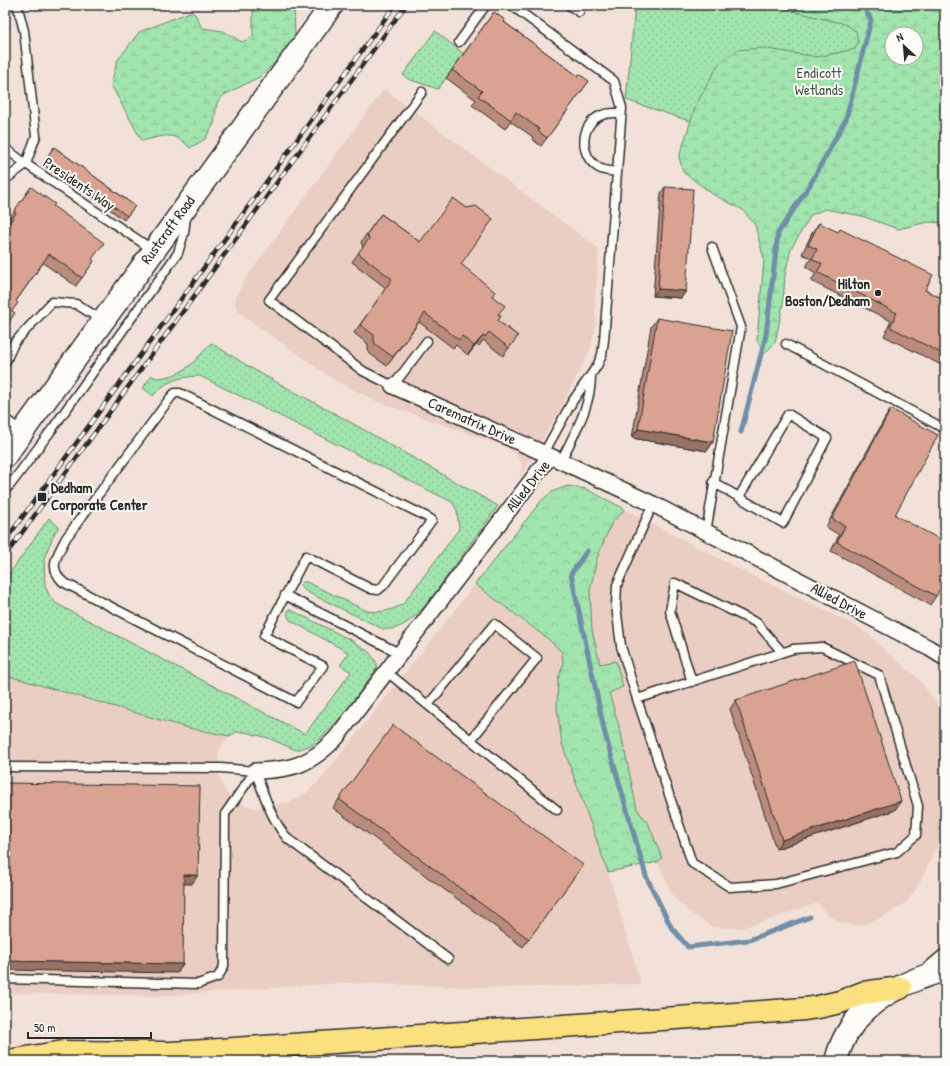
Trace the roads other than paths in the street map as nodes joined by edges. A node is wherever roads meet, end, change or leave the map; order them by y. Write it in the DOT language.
graph roads {
  1 [pos="16,5"];
  2 [pos="332,5"];
  3 [pos="486,5"];
  4 [pos="511,5"];
  5 [pos="569,5"];
  6 [pos="579,12"];
  7 [pos="459,42"];
  8 [pos="422,92"];
  9 [pos="621,113"];
  10 [pos="5,148"];
  11 [pos="26,164"];
  12 [pos="617,172"];
  13 [pos="5,180"];
  14 [pos="188,202"];
  15 [pos="712,247"];
  16 [pos="153,251"];
  17 [pos="103,320"];
  18 [pos="427,341"];
  19 [pos="786,344"];
  20 [pos="5,363"];
  21 [pos="591,376"];
  22 [pos="393,386"];
  23 [pos="5,418"];
  24 [pos="945,428"];
  25 [pos="23,432"];
  26 [pos="5,456"];
  27 [pos="552,457"];
  28 [pos="713,482"];
  29 [pos="5,490"];
  30 [pos="739,497"];
  31 [pos="653,504"];
  32 [pos="706,532"];
  33 [pos="285,595"];
  34 [pos="782,652"];
  35 [pos="401,654"];
  36 [pos="945,658"];
  37 [pos="387,672"];
  38 [pos="692,682"];
  39 [pos="637,699"];
  40 [pos="428,705"];
  41 [pos="471,740"];
  42 [pos="5,767"];
  43 [pos="255,771"];
  44 [pos="557,810"];
  45 [pos="945,957"];
  46 [pos="448,959"];
  47 [pos="945,970"];
  48 [pos="5,978"];
  49 [pos="908,984"];
  50 [pos="8,1061"];
  51 [pos="836,1061"];
  1 -- 11 [label="lane, Presidents Way"];
  2 -- 14 [label="main road, Rustcraft Road"];
  3 -- 7 [label="lane"];
  4 -- 9 [label="lane"];
  5 -- 6 [label="lane"];
  8 -- 22 [label="lane"];
  9 -- 12 [label="lane"];
  9 -- 12 [label="lane"];
  10 -- 11 [label="lane"];
  11 -- 13 [label="lane"];
  11 -- 16 [label="lane, Presidents Way"];
  12 -- 21 [label="lane"];
  14 -- 16 [label="main road, Rustcraft Road"];
  14 -- 29 [label="lane"];
  15 -- 28 [label="lane"];
  16 -- 17 [label="main road, Rustcraft Road"];
  17 -- 20 [label="lane"];
  17 -- 25 [label="main road, Rustcraft Road"];
  18 -- 22 [label="lane"];
  19 -- 24 [label="lane"];
  21 -- 27 [label="lane"];
  21 -- 27 [label="lane"];
  22 -- 27 [label="street, Carematrix Drive"];
  23 -- 25 [label="lane"];
  25 -- 26 [label="main road, Rustcraft Road"];
  27 -- 31 [label="street, Allied Drive"];
  27 -- 35 [label="street, Allied Drive"];
  28 -- 30 [label="lane"];
  28 -- 32 [label="lane"];
  30 -- 30 [label="lane"];
  31 -- 32 [label="street, Allied Drive"];
  31 -- 39 [label="lane"];
  32 -- 36 [label="street, Allied Drive"];
  33 -- 33 [label="lane"];
  33 -- 35 [label="lane"];
  34 -- 38 [label="lane"];
  34 -- 38 [label="lane"];
  34 -- 39 [label="lane"];
  35 -- 37 [label="street, Allied Drive"];
  37 -- 40 [label="lane"];
  37 -- 43 [label="street, Allied Drive"];
  38 -- 39 [label="lane"];
  40 -- 41 [label="lane"];
  40 -- 41 [label="lane"];
  41 -- 44 [label="lane"];
  42 -- 43 [label="lane"];
  43 -- 46 [label="lane"];
  43 -- 48 [label="lane"];
  45 -- 49 [label="street"];
  47 -- 49 [label="main road"];
  49 -- 50 [label="highway"];
  49 -- 51 [label="main road"];
}
